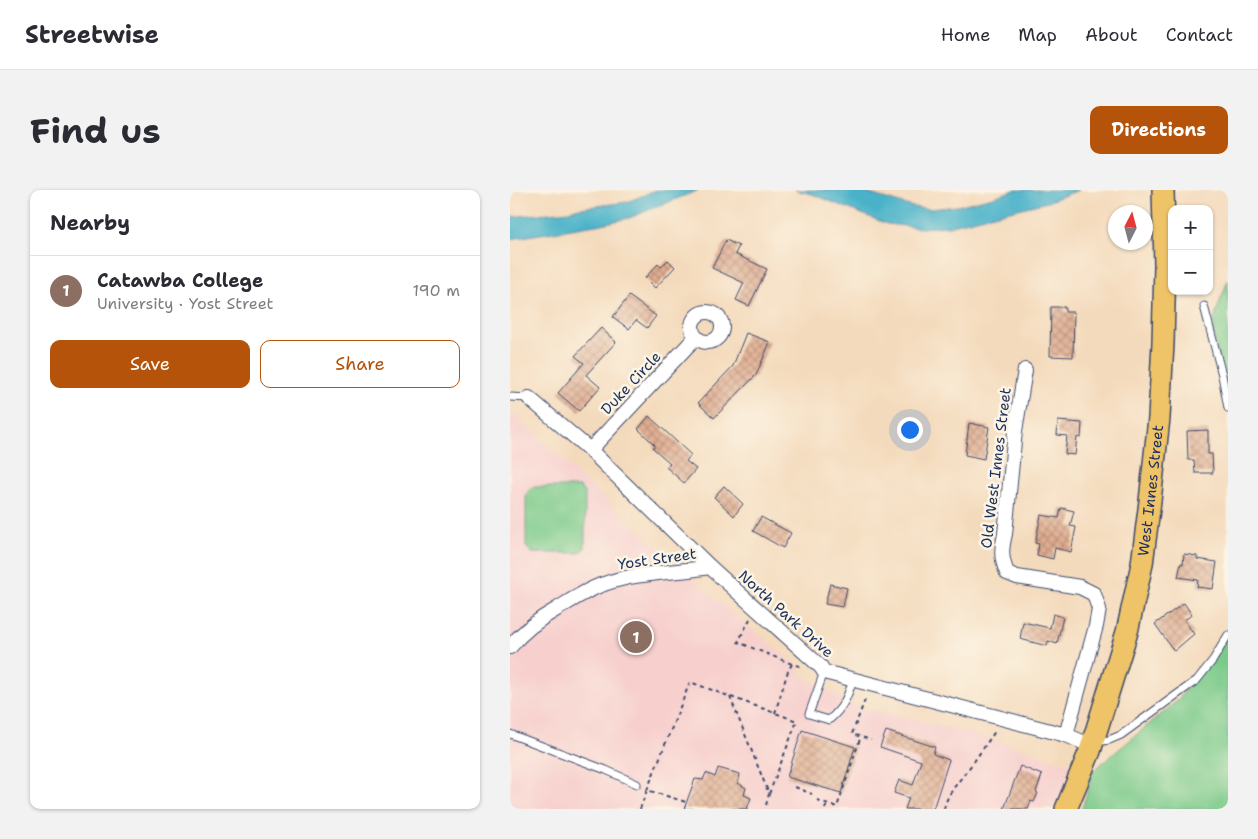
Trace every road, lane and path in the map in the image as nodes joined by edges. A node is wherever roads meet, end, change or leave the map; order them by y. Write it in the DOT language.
graph roads {
  1 [pos="1164,192"];
  2 [pos="1204,306"];
  3 [pos="696,337"];
  4 [pos="1025,370"];
  5 [pos="510,397"];
  6 [pos="530,398"];
  7 [pos="1228,408"];
  8 [pos="590,450"];
  9 [pos="710,568"];
  10 [pos="752,614"];
  11 [pos="1228,635"];
  12 [pos="510,647"];
  13 [pos="792,664"];
  14 [pos="804,668"];
  15 [pos="824,672"];
  16 [pos="853,680"];
  17 [pos="730,697"];
  18 [pos="865,700"];
  19 [pos="775,713"];
  20 [pos="996,730"];
  21 [pos="510,734"];
  22 [pos="1066,735"];
  23 [pos="861,736"];
  24 [pos="871,740"];
  25 [pos="1092,744"];
  26 [pos="1078,781"];
  27 [pos="638,784"];
  28 [pos="795,787"];
  29 [pos="647,790"];
  30 [pos="769,794"];
  31 [pos="812,794"];
  32 [pos="817,800"];
  33 [pos="686,802"];
  34 [pos="827,804"];
  35 [pos="838,808"];
  36 [pos="640,809"];
  37 [pos="765,809"];
  38 [pos="825,809"];
  39 [pos="944,809"];
  40 [pos="1066,809"];
  41 [pos="1077,809"];
  1 -- 25 [label="main road, West Innes Street"];
  2 -- 7 [label="lane"];
  3 -- 8 [label="street, Duke Circle"];
  4 -- 22 [label="street, Old West Innes Street"];
  5 -- 6 [label="lane"];
  6 -- 8 [label="street, North Park Drive"];
  8 -- 9 [label="street, North Park Drive"];
  9 -- 12 [label="street, Yost Street"];
  9 -- 15 [label="street, North Park Drive"];
  10 -- 13 [label="path"];
  11 -- 25 [label="lane"];
  13 -- 14 [label="path"];
  13 -- 19 [label="path"];
  15 -- 16 [label="street, North Park Drive"];
  15 -- 16 [label="lane"];
  16 -- 22 [label="street, North Park Drive"];
  17 -- 19 [label="path"];
  17 -- 29 [label="path"];
  17 -- 30 [label="path"];
  18 -- 23 [label="path"];
  19 -- 30 [label="path"];
  20 -- 39 [label="path"];
  21 -- 27 [label="lane"];
  22 -- 25 [label="street, North Park Drive"];
  23 -- 24 [label="path"];
  23 -- 35 [label="path"];
  25 -- 26 [label="main road, West Innes Street"];
  26 -- 40 [label="main road, West Innes Street"];
  26 -- 41 [label="main road, West Innes Street"];
  28 -- 31 [label="path"];
  29 -- 33 [label="path"];
  29 -- 36 [label="path"];
  30 -- 37 [label="path"];
  32 -- 34 [label="path"];
  34 -- 35 [label="path"];
  34 -- 38 [label="path"];
}
